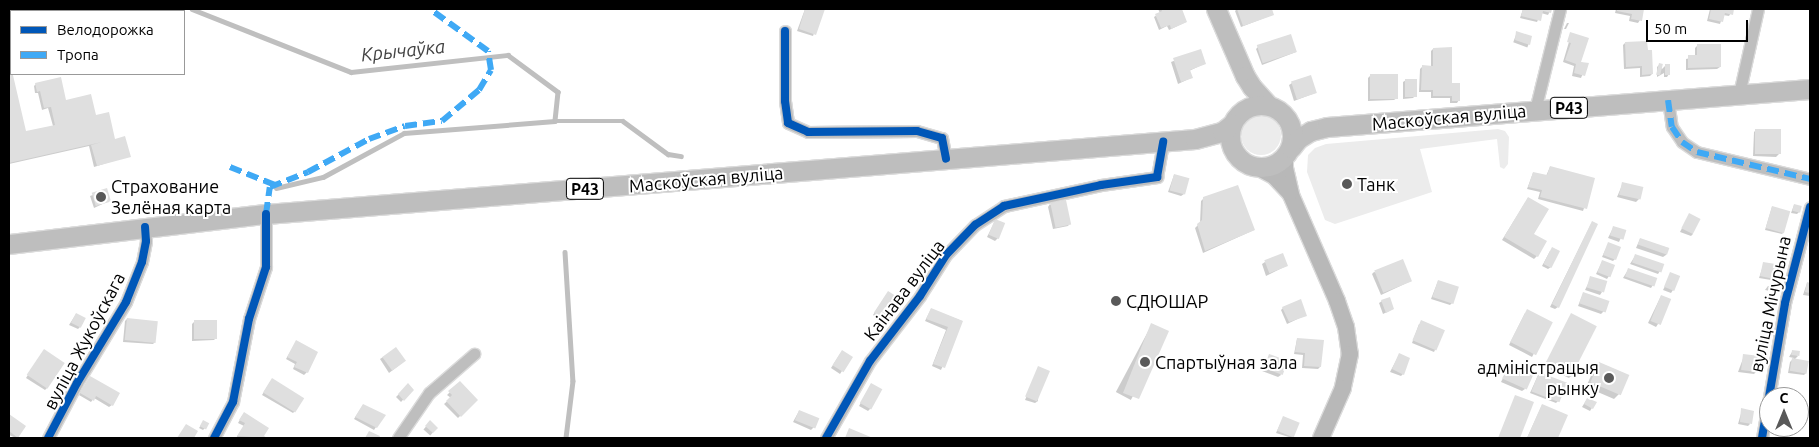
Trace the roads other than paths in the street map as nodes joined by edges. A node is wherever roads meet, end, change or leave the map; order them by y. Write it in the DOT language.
graph roads {
  1 [pos="1216,9"];
  2 [pos="1560,9"];
  3 [pos="1758,9"];
  4 [pos="785,31"];
  5 [pos="1245,76"];
  6 [pos="1810,89"];
  7 [pos="1739,94"];
  8 [pos="1668,100"];
  9 [pos="1275,109"];
  10 [pos="1535,110"];
  11 [pos="1235,120"];
  12 [pos="1328,127"];
  13 [pos="1195,139"];
  14 [pos="1163,142"];
  15 [pos="1288,152"];
  16 [pos="1237,156"];
  17 [pos="946,159"];
  18 [pos="1256,167"];
  19 [pos="1810,179"];
  20 [pos="1291,195"];
  21 [pos="1810,207"];
  22 [pos="266,214"];
  23 [pos="146,227"];
  24 [pos="9,244"];
  25 [pos="474,354"];
  26 [pos="48,438"];
  27 [pos="214,438"];
  28 [pos="398,438"];
  29 [pos="826,438"];
  30 [pos="1322,438"];
  31 [pos="1762,438"];
  1 -- 5 [label="main road"];
  2 -- 10 [label="street"];
  3 -- 7 [label="street"];
  4 -- 17 [label="street"];
  5 -- 9 [label="main road"];
  5 -- 11 [label="main road"];
  6 -- 7 [label="main road, Маскоўская вуліца / Р43"];
  7 -- 8 [label="main road, Маскоўская вуліца / Р43"];
  8 -- 10 [label="main road, Маскоўская вуліца / Р43"];
  8 -- 19 [label="street"];
  9 -- 11 [label="main road, Р43"];
  9 -- 12 [label="main road, Маскоўская вуліца / Р43"];
  9 -- 15 [label="main road"];
  10 -- 12 [label="main road, Маскоўская вуліца / Р43"];
  11 -- 13 [label="main road, Маскоўская вуліца / Р43"];
  11 -- 16 [label="main road"];
  12 -- 15 [label="main road, Маскоўская вуліца / Р43"];
  13 -- 14 [label="main road, Маскоўская вуліца / Р43"];
  13 -- 16 [label="main road, Маскоўская вуліца / Р43"];
  14 -- 17 [label="main road, Маскоўская вуліца / Р43"];
  14 -- 29 [label="street, Каінава вуліца"];
  15 -- 18 [label="main road, Р43"];
  15 -- 20 [label="main road"];
  16 -- 18 [label="main road, Р43"];
  17 -- 22 [label="main road, Маскоўская вуліца / Р43"];
  18 -- 20 [label="main road"];
  20 -- 30 [label="main road"];
  21 -- 31 [label="street, вуліца Мічурына"];
  22 -- 23 [label="main road, Маскоўская вуліца / Р43"];
  22 -- 27 [label="street"];
  23 -- 24 [label="main road, Маскоўская вуліца / Р43"];
  23 -- 26 [label="street, вуліца Жукоўскага"];
  25 -- 28 [label="street"];
}
